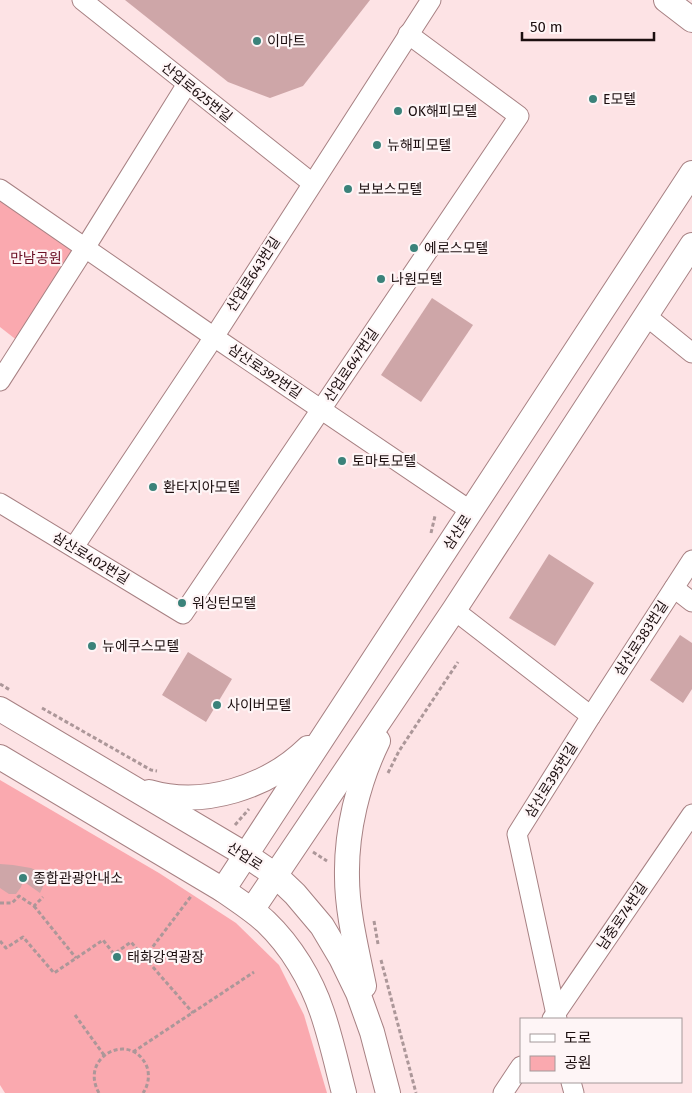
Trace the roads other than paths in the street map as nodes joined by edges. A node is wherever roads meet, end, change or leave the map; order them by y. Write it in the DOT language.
graph roads {
  1 [pos="82,0"];
  2 [pos="431,0"];
  3 [pos="666,0"];
  4 [pos="692,20"];
  5 [pos="408,34"];
  6 [pos="187,84"];
  7 [pos="692,173"];
  8 [pos="312,183"];
  9 [pos="0,189"];
  10 [pos="692,245"];
  11 [pos="85,248"];
  12 [pos="646,315"];
  13 [pos="214,337"];
  14 [pos="692,352"];
  15 [pos="0,381"];
  16 [pos="322,409"];
  17 [pos="0,503"];
  18 [pos="471,511"];
  19 [pos="74,547"];
  20 [pos="692,560"];
  21 [pos="674,588"];
  22 [pos="692,602"];
  23 [pos="454,610"];
  24 [pos="183,614"];
  25 [pos="414,668"];
  26 [pos="8,701"];
  27 [pos="590,716"];
  28 [pos="332,724"];
  29 [pos="0,757"];
  30 [pos="130,786"];
  31 [pos="690,822"];
  32 [pos="246,855"];
  33 [pos="275,875"];
  34 [pos="223,890"];
  35 [pos="252,910"];
  36 [pos="555,1017"];
  37 [pos="372,1032"];
  38 [pos="520,1068"];
  39 [pos="344,1093"];
  40 [pos="388,1093"];
  41 [pos="503,1093"];
  1 -- 6 [label="street, 산업로625번길"];
  2 -- 5 [label="street, 산업로643번길"];
  3 -- 4 [label="main road"];
  5 -- 8 [label="street, 산업로643번길"];
  5 -- 16 [label="street, 산업로647번길"];
  6 -- 8 [label="street, 산업로625번길"];
  6 -- 11 [label="street"];
  7 -- 18 [label="main road, 삼산로"];
  8 -- 13 [label="street, 산업로643번길"];
  9 -- 11 [label="street, 삼산로392번길"];
  10 -- 12 [label="main road"];
  11 -- 13 [label="street, 삼산로392번길"];
  11 -- 15 [label="street"];
  12 -- 14 [label="street"];
  12 -- 23 [label="main road"];
  13 -- 16 [label="street, 삼산로392번길"];
  13 -- 19 [label="street, 산업로643번길"];
  16 -- 18 [label="street, 삼산로392번길"];
  16 -- 24 [label="street, 산업로647번길"];
  17 -- 19 [label="street, 삼산로402번길"];
  18 -- 28 [label="main road, 삼산로"];
  19 -- 24 [label="street, 삼산로402번길"];
  20 -- 21 [label="street, 삼산로383번길"];
  21 -- 22 [label="street"];
  21 -- 27 [label="street, 삼산로383번길"];
  23 -- 25 [label="main road"];
  23 -- 27 [label="street"];
  25 -- 33 [label="main road"];
  25 -- 37 [label="main road"];
  26 -- 30 [label="main road, 산업로"];
  27 -- 36 [label="street, 삼산로395번길"];
  28 -- 30 [label="main road"];
  28 -- 32 [label="main road, 삼산로"];
  29 -- 34 [label="main road"];
  30 -- 32 [label="main road, 산업로"];
  31 -- 36 [label="street, 남중로74번길"];
  32 -- 33 [label="main road, 산업로"];
  32 -- 34 [label="main road, 삼산로"];
  33 -- 35 [label="main road"];
  33 -- 37 [label="main road, 산업로"];
  34 -- 35 [label="main road"];
  35 -- 39 [label="main road"];
  37 -- 40 [label="main road, 산업로"];
  38 -- 41 [label="street"];
}
